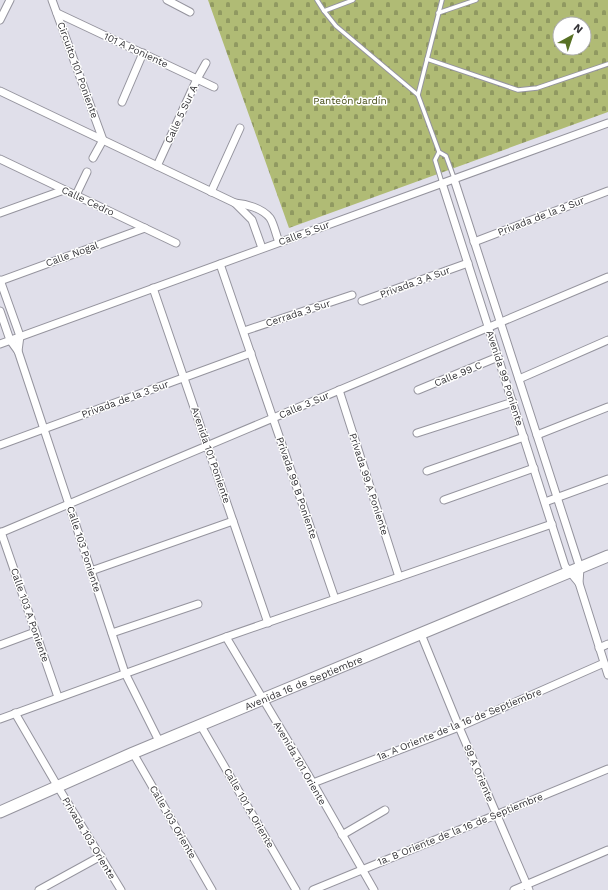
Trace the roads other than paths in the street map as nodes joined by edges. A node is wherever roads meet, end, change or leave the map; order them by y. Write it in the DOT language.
graph roads {
  1 [pos="10,0"];
  2 [pos="52,0"];
  3 [pos="167,0"];
  4 [pos="317,0"];
  5 [pos="353,0"];
  6 [pos="442,0"];
  7 [pos="476,0"];
  8 [pos="324,11"];
  9 [pos="57,12"];
  10 [pos="190,12"];
  11 [pos="438,13"];
  12 [pos="0,20"];
  13 [pos="143,53"];
  14 [pos="427,60"];
  15 [pos="206,63"];
  16 [pos="608,64"];
  17 [pos="197,79"];
  18 [pos="214,87"];
  19 [pos="0,91"];
  20 [pos="418,95"];
  21 [pos="122,102"];
  22 [pos="608,123"];
  23 [pos="240,128"];
  24 [pos="103,140"];
  25 [pos="439,152"];
  26 [pos="93,158"];
  27 [pos="0,159"];
  28 [pos="157,166"];
  29 [pos="87,172"];
  30 [pos="454,179"];
  31 [pos="442,183"];
  32 [pos="64,190"];
  33 [pos="608,191"];
  34 [pos="211,192"];
  35 [pos="76,195"];
  36 [pos="235,204"];
  37 [pos="0,213"];
  38 [pos="145,228"];
  39 [pos="279,242"];
  40 [pos="474,242"];
  41 [pos="176,243"];
  42 [pos="262,248"];
  43 [pos="468,262"];
  44 [pos="220,264"];
  45 [pos="608,277"];
  46 [pos="0,281"];
  47 [pos="153,288"];
  48 [pos="352,295"];
  49 [pos="362,301"];
  50 [pos="0,311"];
  51 [pos="501,322"];
  52 [pos="489,327"];
  53 [pos="244,331"];
  54 [pos="20,336"];
  55 [pos="10,340"];
  56 [pos="608,340"];
  57 [pos="0,344"];
  58 [pos="18,351"];
  59 [pos="250,352"];
  60 [pos="498,357"];
  61 [pos="184,377"];
  62 [pos="519,379"];
  63 [pos="339,390"];
  64 [pos="418,390"];
  65 [pos="513,402"];
  66 [pos="608,407"];
  67 [pos="273,418"];
  68 [pos="44,429"];
  69 [pos="417,433"];
  70 [pos="537,435"];
  71 [pos="524,437"];
  72 [pos="0,445"];
  73 [pos="207,446"];
  74 [pos="534,468"];
  75 [pos="427,472"];
  76 [pos="608,479"];
  77 [pos="557,498"];
  78 [pos="444,500"];
  79 [pos="545,502"];
  80 [pos="69,504"];
  81 [pos="233,521"];
  82 [pos="552,524"];
  83 [pos="1,532"];
  84 [pos="608,556"];
  85 [pos="575,570"];
  86 [pos="91,571"];
  87 [pos="399,577"];
  88 [pos="579,583"];
  89 [pos="335,599"];
  90 [pos="198,604"];
  91 [pos="268,623"];
  92 [pos="36,632"];
  93 [pos="112,633"];
  94 [pos="421,634"];
  95 [pos="226,637"];
  96 [pos="608,644"];
  97 [pos="0,646"];
  98 [pos="600,648"];
  99 [pos="604,663"];
  100 [pos="125,673"];
  101 [pos="608,674"];
  102 [pos="58,697"];
  103 [pos="262,699"];
  104 [pos="15,713"];
  105 [pos="0,719"];
  106 [pos="201,726"];
  107 [pos="459,727"];
  108 [pos="160,742"];
  109 [pos="133,753"];
  110 [pos="608,769"];
  111 [pos="313,783"];
  112 [pos="58,787"];
  113 [pos="385,810"];
  114 [pos="0,812"];
  115 [pos="496,814"];
  116 [pos="342,835"];
  117 [pos="608,850"];
  118 [pos="101,856"];
  119 [pos="361,869"];
  120 [pos="528,887"];
  121 [pos="39,890"];
  122 [pos="121,890"];
  123 [pos="212,890"];
  124 [pos="296,890"];
  125 [pos="313,890"];
  126 [pos="374,890"];
  127 [pos="514,890"];
  1 -- 12 [label="street"];
  2 -- 9 [label="street, Circuito 101 Poniente"];
  3 -- 10 [label="street"];
  4 -- 8 [label="lane"];
  5 -- 8 [label="lane"];
  6 -- 11 [label="lane"];
  7 -- 11 [label="lane"];
  8 -- 20 [label="lane"];
  9 -- 13 [label="street, 101 A Poniente"];
  9 -- 24 [label="street, Circuito 101 Poniente"];
  11 -- 14 [label="lane"];
  13 -- 17 [label="street, 101 A Poniente"];
  13 -- 21 [label="street"];
  14 -- 16 [label="lane"];
  14 -- 20 [label="lane"];
  15 -- 17 [label="street, Calle 5 Sur A"];
  17 -- 18 [label="street, 101 A Poniente"];
  17 -- 28 [label="street, Calle 5 Sur A"];
  19 -- 24 [label="street, Circuito 101 Poniente"];
  20 -- 25 [label="lane"];
  22 -- 30 [label="street, Calle 5 Sur"];
  23 -- 34 [label="street"];
  24 -- 26 [label="street"];
  24 -- 28 [label="street, Circuito 101 Poniente"];
  25 -- 30 [label="lane"];
  25 -- 31 [label="lane"];
  27 -- 32 [label="street, Calle Cedro"];
  28 -- 34 [label="street, Circuito 101 Poniente"];
  29 -- 35 [label="street"];
  30 -- 31 [label="street, Calle 5 Sur"];
  30 -- 40 [label="street, Avenida 99 Poniente"];
  31 -- 39 [label="street, Calle 5 Sur"];
  31 -- 43 [label="street, Avenida 99 Poniente"];
  32 -- 35 [label="street, Calle Cedro"];
  32 -- 37 [label="street"];
  33 -- 40 [label="street, Privada de la 3 Sur"];
  34 -- 36 [label="street, Circuito 101 Poniente"];
  35 -- 38 [label="street, Calle Cedro"];
  36 -- 39 [label="street, Circuito 101 Poniente"];
  36 -- 42 [label="street, Circuito 101 Poniente"];
  38 -- 41 [label="street, Calle Cedro"];
  38 -- 46 [label="street, Calle Nogal"];
  39 -- 42 [label="street, Calle 5 Sur"];
  40 -- 51 [label="street, Avenida 99 Poniente"];
  42 -- 44 [label="street, Calle 5 Sur"];
  43 -- 49 [label="street, Privada 3 A Sur"];
  43 -- 52 [label="street, Avenida 99 Poniente"];
  44 -- 47 [label="street, Calle 5 Sur"];
  44 -- 53 [label="street, Privada 99 B Poniente"];
  45 -- 51 [label="street, Calle 3 Sur"];
  46 -- 54 [label="street"];
  47 -- 54 [label="street, Calle 5 Sur"];
  47 -- 61 [label="street, Avenida 101 Poniente"];
  48 -- 53 [label="street, Cerrada 3 Sur"];
  50 -- 55 [label="street, Calle 103 Poniente"];
  51 -- 52 [label="street, Calle 3 Sur"];
  51 -- 62 [label="street, Avenida 99 Poniente"];
  52 -- 60 [label="street, Avenida 99 Poniente"];
  52 -- 63 [label="street, Calle 3 Sur"];
  53 -- 59 [label="street, Privada 99 B Poniente"];
  54 -- 55 [label="street, Calle 5 Sur"];
  54 -- 58 [label="street, Calle 103 Poniente"];
  55 -- 57 [label="street, Calle 5 Sur"];
  55 -- 58 [label="street, Calle 103 Poniente"];
  56 -- 62 [label="street"];
  58 -- 68 [label="street, Calle 103 Poniente"];
  59 -- 61 [label="street, Privada de la 3 Sur"];
  59 -- 67 [label="street, Privada 99 B Poniente"];
  60 -- 64 [label="street, Calle 99 C"];
  60 -- 65 [label="street, Avenida 99 Poniente"];
  61 -- 68 [label="street, Privada de la 3 Sur"];
  61 -- 73 [label="street, Avenida 101 Poniente"];
  62 -- 70 [label="street, Avenida 99 Poniente"];
  63 -- 67 [label="street, Calle 3 Sur"];
  63 -- 87 [label="street, Privada 99 A Poniente"];
  65 -- 69 [label="street"];
  65 -- 71 [label="street, Avenida 99 Poniente"];
  66 -- 70 [label="street"];
  67 -- 73 [label="street, Calle 3 Sur"];
  67 -- 89 [label="street, Privada 99 B Poniente"];
  68 -- 72 [label="street, Privada de la 3 Sur"];
  68 -- 80 [label="street, Calle 103 Poniente"];
  70 -- 77 [label="street, Avenida 99 Poniente"];
  71 -- 74 [label="street, Avenida 99 Poniente"];
  71 -- 75 [label="street"];
  73 -- 80 [label="street, Calle 3 Sur"];
  73 -- 81 [label="street, Avenida 101 Poniente"];
  74 -- 78 [label="street"];
  74 -- 79 [label="street, Avenida 99 Poniente"];
  76 -- 77 [label="street"];
  77 -- 79 [label="street"];
  77 -- 85 [label="street, Avenida 99 Poniente"];
  79 -- 82 [label="street, Avenida 99 Poniente"];
  80 -- 83 [label="street, Calle 3 Sur"];
  80 -- 86 [label="street, Calle 103 Poniente"];
  81 -- 86 [label="street"];
  81 -- 91 [label="street, Avenida 101 Poniente"];
  82 -- 85 [label="street, Avenida 99 Poniente"];
  82 -- 87 [label="street"];
  83 -- 92 [label="street, Calle 103 A Poniente"];
  84 -- 85 [label="main road, Avenida 16 de Septiembre"];
  85 -- 88 [label="street"];
  85 -- 88 [label="street"];
  85 -- 94 [label="main road, Avenida 16 de Septiembre"];
  86 -- 93 [label="street, Calle 103 Poniente"];
  87 -- 89 [label="street"];
  88 -- 98 [label="street"];
  89 -- 91 [label="street"];
  90 -- 93 [label="street"];
  91 -- 95 [label="street"];
  92 -- 97 [label="street"];
  92 -- 102 [label="street, Calle 103 A Poniente"];
  93 -- 100 [label="street, Calle 103 Poniente"];
  94 -- 103 [label="main road, Avenida 16 de Septiembre"];
  94 -- 107 [label="street, 99 A Oriente"];
  95 -- 100 [label="street"];
  95 -- 103 [label="street, Avenida 101 Oriente"];
  96 -- 98 [label="street"];
  98 -- 99 [label="street"];
  99 -- 101 [label="street"];
  99 -- 107 [label="street, 1a. A Oriente de la 16 de Septiembre"];
  100 -- 102 [label="street"];
  100 -- 108 [label="street, Calle 103 Poniente"];
  102 -- 104 [label="street"];
  103 -- 106 [label="main road, Avenida 16 de Septiembre"];
  103 -- 111 [label="street, Avenida 101 Oriente"];
  104 -- 105 [label="street"];
  104 -- 112 [label="street"];
  106 -- 108 [label="main road, Avenida 16 de Septiembre"];
  106 -- 124 [label="street, Calle 101 A Oriente"];
  107 -- 111 [label="street, 1a. A Oriente de la 16 de Septiembre"];
  107 -- 115 [label="street, 99 A Oriente"];
  108 -- 109 [label="main road, Avenida 16 de Septiembre"];
  109 -- 112 [label="main road, Avenida 16 de Septiembre"];
  109 -- 123 [label="street, Calle 103 Oriente"];
  110 -- 115 [label="street, 1a. B Oriente de la 16 de Septiembre"];
  111 -- 116 [label="street, Avenida 101 Oriente"];
  112 -- 114 [label="main road, Avenida 16 de Septiembre"];
  112 -- 118 [label="street, Privada 103 Oriente"];
  113 -- 116 [label="street"];
  115 -- 119 [label="street, 1a. B Oriente de la 16 de Septiembre"];
  115 -- 120 [label="street, 99 A Oriente"];
  116 -- 119 [label="street, Avenida 101 Oriente"];
  117 -- 120 [label="street"];
  118 -- 121 [label="street"];
  118 -- 122 [label="street, Privada 103 Oriente"];
  119 -- 125 [label="street, 1a. B Oriente de la 16 de Septiembre"];
  119 -- 126 [label="street, Avenida 101 Oriente"];
  120 -- 127 [label="street"];
}
